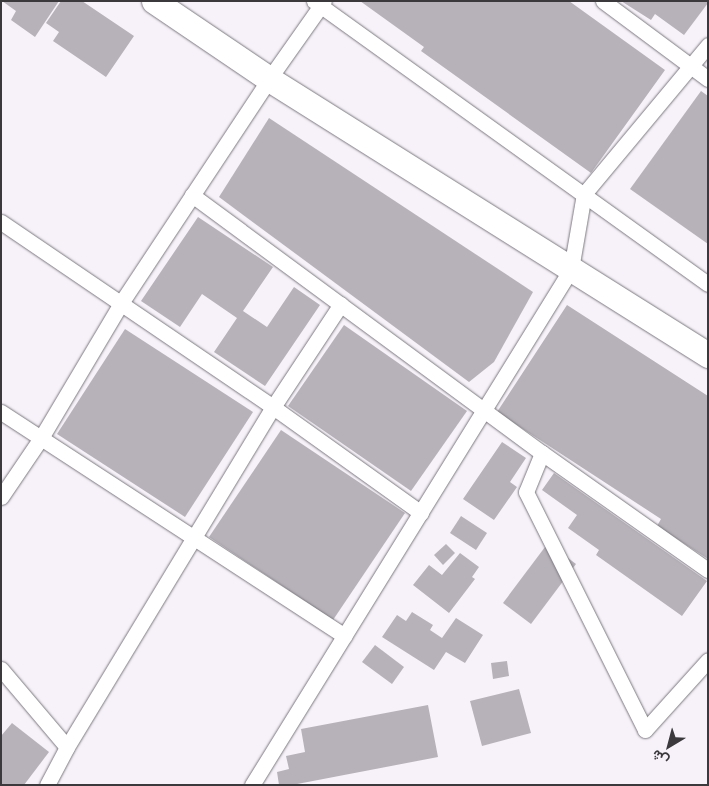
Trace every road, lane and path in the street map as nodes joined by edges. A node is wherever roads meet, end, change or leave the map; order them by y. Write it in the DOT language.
graph roads {
  1 [pos="154,1"];
  2 [pos="603,1"];
  3 [pos="320,3"];
  4 [pos="708,45"];
  5 [pos="691,66"];
  6 [pos="708,78"];
  7 [pos="270,79"];
  8 [pos="584,194"];
  9 [pos="192,195"];
  10 [pos="1,222"];
  11 [pos="571,268"];
  12 [pos="708,284"];
  13 [pos="121,304"];
  14 [pos="340,304"];
  15 [pos="708,355"];
  16 [pos="273,407"];
  17 [pos="484,409"];
  18 [pos="1,412"];
  19 [pos="41,438"];
  20 [pos="542,453"];
  21 [pos="1,497"];
  22 [pos="421,513"];
  23 [pos="195,539"];
  24 [pos="708,570"];
  25 [pos="344,636"];
  26 [pos="708,660"];
  27 [pos="1,670"];
  28 [pos="702,680"];
  29 [pos="68,746"];
  30 [pos="47,785"];
  31 [pos="252,785"];
  1 -- 7 [label="main road"];
  2 -- 5 [label="street"];
  3 -- 7 [label="street"];
  3 -- 8 [label="street"];
  4 -- 5 [label="street"];
  5 -- 6 [label="street"];
  5 -- 8 [label="street"];
  7 -- 9 [label="street"];
  7 -- 11 [label="main road"];
  8 -- 11 [label="street"];
  8 -- 12 [label="street"];
  9 -- 13 [label="street"];
  9 -- 14 [label="street"];
  10 -- 13 [label="street"];
  11 -- 15 [label="main road"];
  11 -- 17 [label="street"];
  13 -- 16 [label="street"];
  13 -- 19 [label="street"];
  14 -- 16 [label="street"];
  14 -- 17 [label="street"];
  16 -- 22 [label="street"];
  16 -- 23 [label="street"];
  17 -- 20 [label="street"];
  17 -- 22 [label="street"];
  18 -- 19 [label="street"];
  19 -- 21 [label="street"];
  19 -- 23 [label="street"];
  20 -- 24 [label="street"];
  20 -- 28 [label="street"];
  22 -- 25 [label="street"];
  23 -- 25 [label="street"];
  23 -- 29 [label="street"];
  25 -- 31 [label="street"];
  26 -- 28 [label="street"];
  27 -- 29 [label="street"];
  29 -- 30 [label="street"];
}
